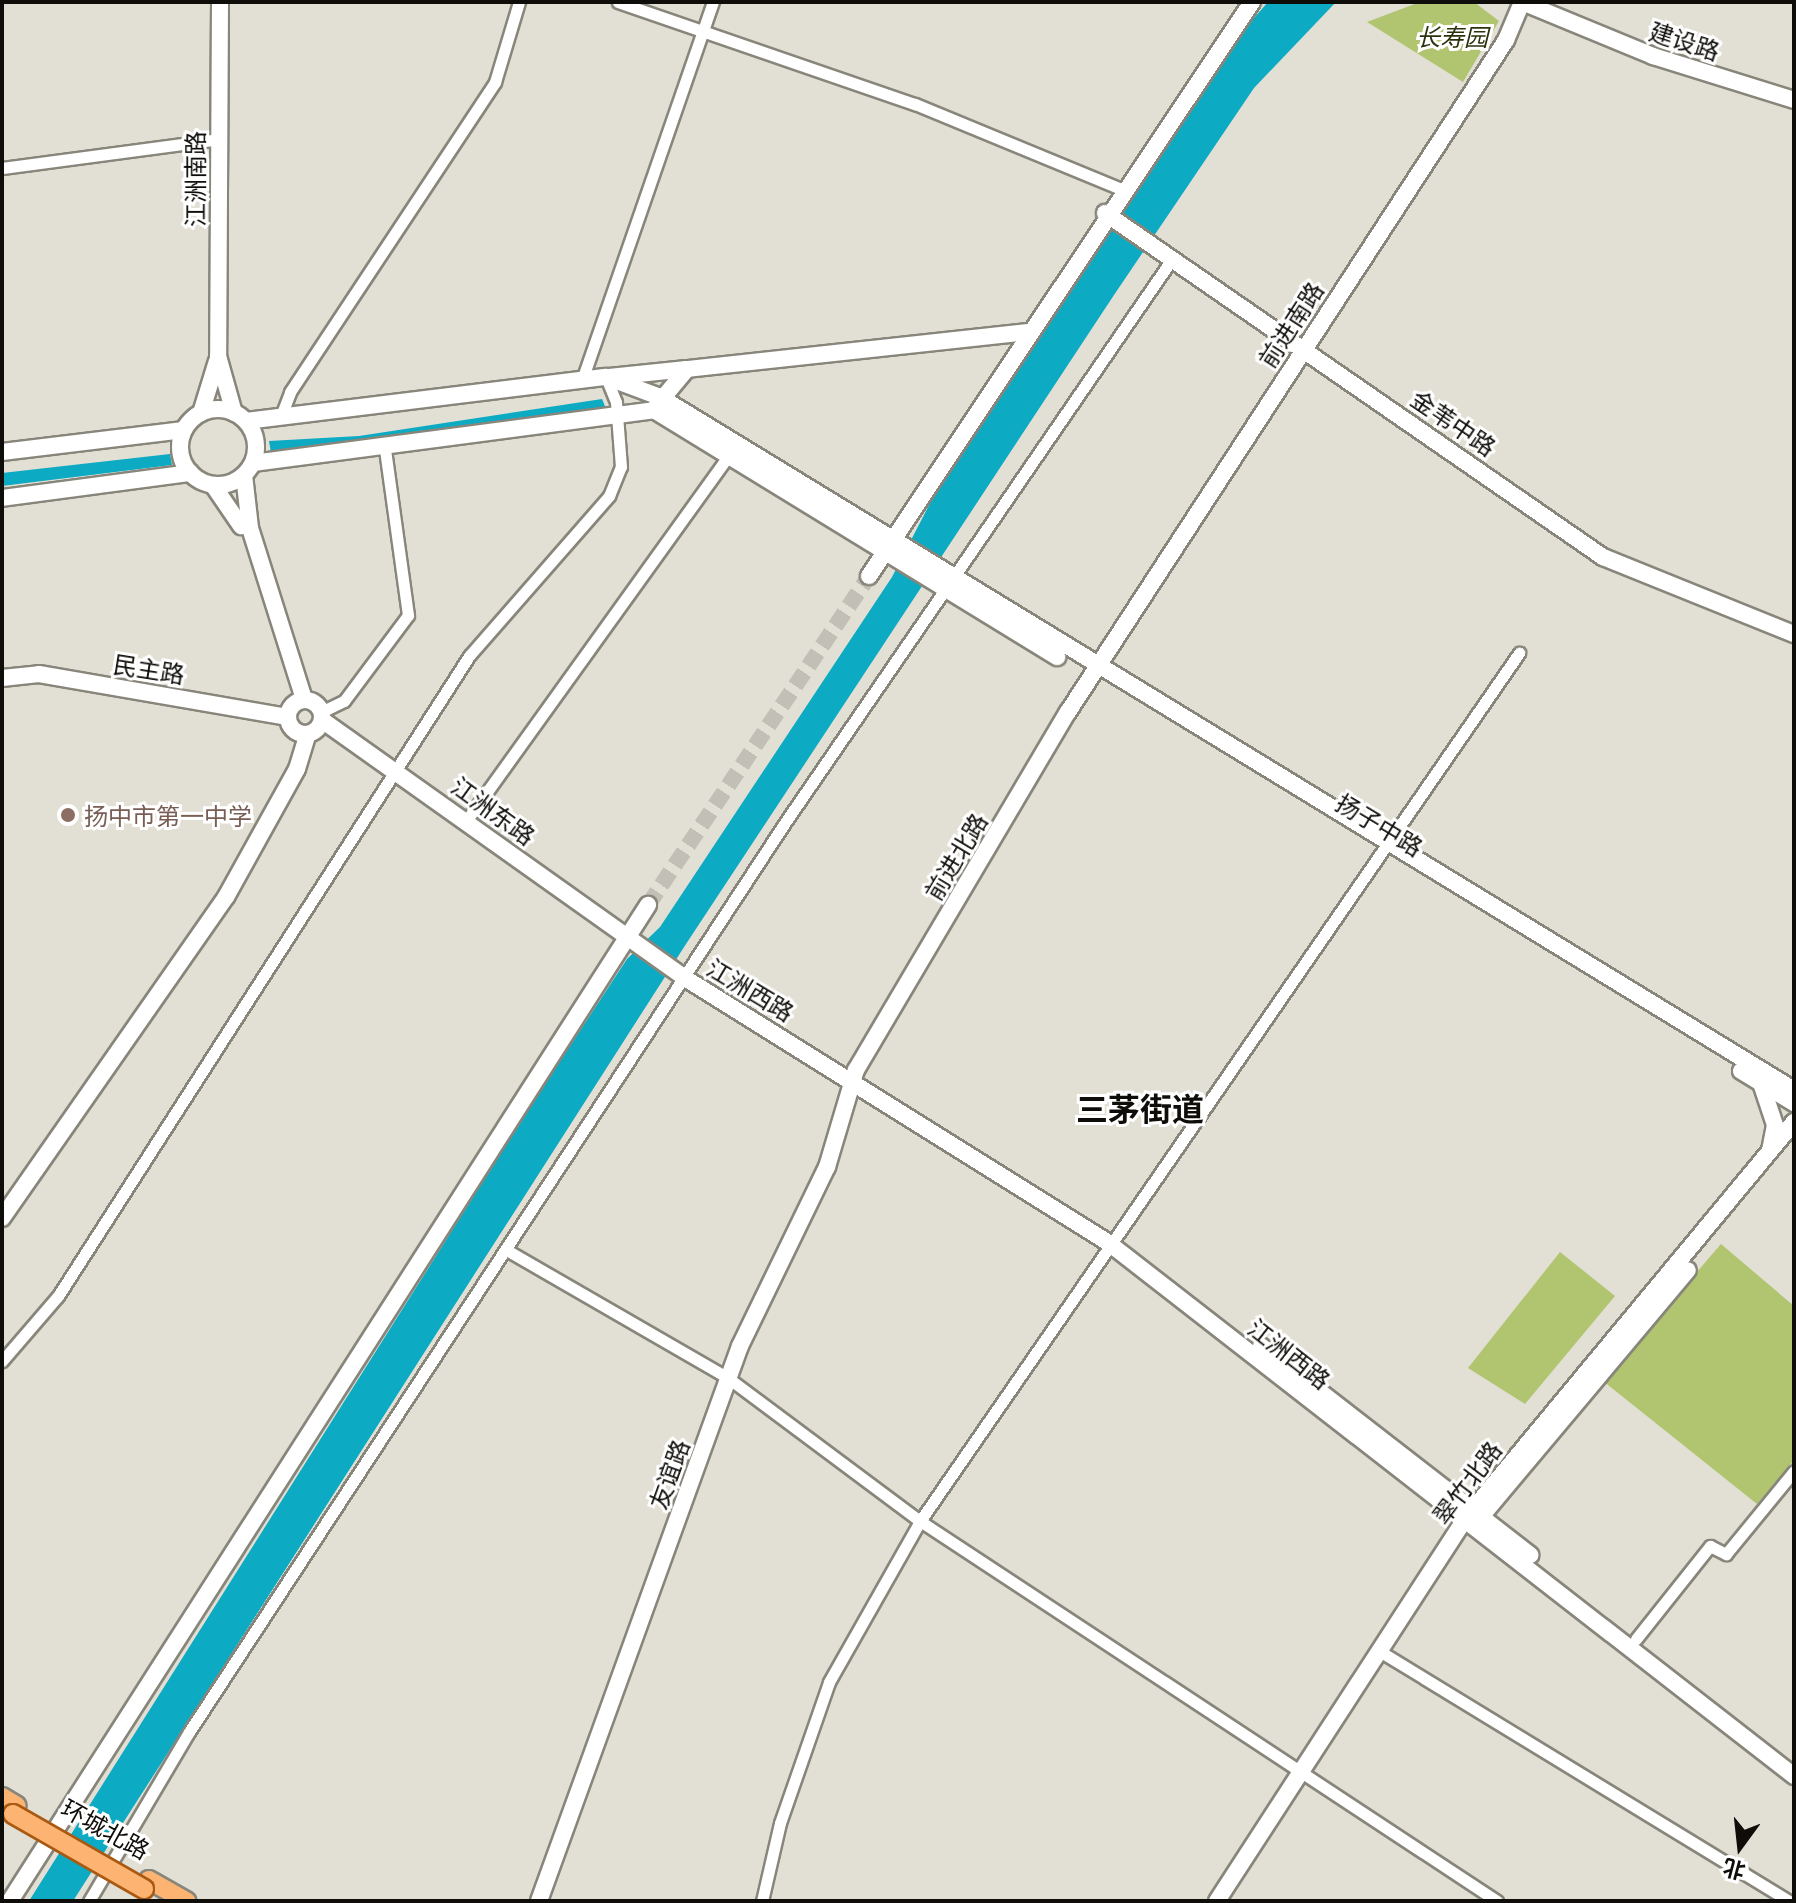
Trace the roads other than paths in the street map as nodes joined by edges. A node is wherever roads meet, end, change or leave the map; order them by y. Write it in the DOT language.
graph roads {
  1 [pos="220,2"];
  2 [pos="519,2"];
  3 [pos="618,2"];
  4 [pos="713,2"];
  5 [pos="1252,2"];
  6 [pos="1521,4"];
  7 [pos="703,30"];
  8 [pos="1794,100"];
  9 [pos="218,139"];
  10 [pos="2,168"];
  11 [pos="1121,189"];
  12 [pos="1108,216"];
  13 [pos="1170,262"];
  14 [pos="1027,332"];
  15 [pos="1303,348"];
  16 [pos="218,356"];
  17 [pos="687,369"];
  18 [pos="606,377"];
  19 [pos="582,380"];
  20 [pos="657,404"];
  21 [pos="201,413"];
  22 [pos="281,416"];
  23 [pos="240,417"];
  24 [pos="615,420"];
  25 [pos="184,430"];
  26 [pos="385,449"];
  27 [pos="2,452"];
  28 [pos="729,455"];
  29 [pos="248,469"];
  30 [pos="190,473"];
  31 [pos="213,485"];
  32 [pos="2,498"];
  33 [pos="892,547"];
  34 [pos="869,576"];
  35 [pos="948,581"];
  36 [pos="1794,634"];
  37 [pos="1519,653"];
  38 [pos="1093,673"];
  39 [pos="2,678"];
  40 [pos="300,699"];
  41 [pos="288,717"];
  42 [pos="320,717"];
  43 [pos="307,736"];
  44 [pos="393,768"];
  45 [pos="466,821"];
  46 [pos="1385,850"];
  47 [pos="648,905"];
  48 [pos="632,938"];
  49 [pos="686,973"];
  50 [pos="854,1074"];
  51 [pos="1761,1083"];
  52 [pos="1794,1090"];
  53 [pos="1794,1103"];
  54 [pos="1794,1122"];
  55 [pos="1794,1141"];
  56 [pos="1767,1160"];
  57 [pos="2,1218"];
  58 [pos="1113,1239"];
  59 [pos="510,1252"];
  60 [pos="2,1361"];
  61 [pos="728,1378"];
  62 [pos="1794,1471"];
  63 [pos="1782,1485"];
  64 [pos="1794,1495"];
  65 [pos="1473,1517"];
  66 [pos="920,1521"];
  67 [pos="1636,1639"];
  68 [pos="1386,1655"];
  69 [pos="1794,1762"];
  70 [pos="1304,1776"];
  71 [pos="1794,1776"];
  72 [pos="9,1806"];
  73 [pos="146,1884"];
  74 [pos="10,1901"];
  75 [pos="89,1901"];
  76 [pos="165,1901"];
  77 [pos="186,1901"];
  78 [pos="539,1901"];
  79 [pos="762,1901"];
  80 [pos="1217,1901"];
  81 [pos="1227,1901"];
  82 [pos="1497,1901"];
  83 [pos="1789,1901"];
  1 -- 9 [label="main road, 江洲南路"];
  2 -- 22 [label="street"];
  3 -- 7 [label="street"];
  4 -- 7 [label="street"];
  5 -- 11 [label="main road"];
  6 -- 8 [label="main road, 建设路"];
  6 -- 15 [label="main road, 前进南路"];
  7 -- 11 [label="street"];
  7 -- 19 [label="street"];
  9 -- 10 [label="street"];
  9 -- 16 [label="main road, 江洲南路"];
  11 -- 12 [label="main road"];
  12 -- 13 [label="main road, 金苇中路"];
  12 -- 14 [label="main road"];
  13 -- 15 [label="main road, 金苇中路"];
  13 -- 35 [label="street"];
  14 -- 17 [label="main road"];
  14 -- 33 [label="main road"];
  15 -- 36 [label="main road, 金苇中路"];
  15 -- 38 [label="main road, 前进南路"];
  16 -- 21 [label="main road"];
  16 -- 23 [label="main road"];
  17 -- 18 [label="main road"];
  17 -- 20 [label="main road"];
  18 -- 19 [label="main road"];
  18 -- 20 [label="main road"];
  18 -- 24 [label="street"];
  19 -- 22 [label="main road"];
  20 -- 24 [label="main road"];
  20 -- 28 [label="main road"];
  20 -- 33 [label="main road"];
  21 -- 23 [label="main road"];
  21 -- 25 [label="main road"];
  22 -- 23 [label="main road"];
  23 -- 29 [label="main road"];
  24 -- 26 [label="main road"];
  24 -- 44 [label="street"];
  25 -- 27 [label="main road"];
  25 -- 30 [label="main road"];
  26 -- 29 [label="main road"];
  26 -- 42 [label="street"];
  28 -- 33 [label="main road"];
  28 -- 45 [label="street"];
  29 -- 31 [label="main road"];
  29 -- 40 [label="main road"];
  30 -- 31 [label="main road"];
  30 -- 32 [label="main road"];
  31 -- 40 [label="main road"];
  33 -- 34 [label="main road"];
  33 -- 35 [label="main road, 扬子中路"];
  35 -- 38 [label="main road, 扬子中路"];
  35 -- 49 [label="street"];
  37 -- 46 [label="street"];
  38 -- 46 [label="main road, 扬子中路"];
  38 -- 50 [label="main road, 前进北路"];
  39 -- 41 [label="main road, 民主路"];
  40 -- 41 [label="main road"];
  40 -- 42 [label="main road, 江洲东路"];
  41 -- 43 [label="main road"];
  42 -- 43 [label="main road"];
  42 -- 44 [label="main road, 江洲东路"];
  43 -- 57 [label="main road"];
  44 -- 45 [label="main road, 江洲东路"];
  44 -- 60 [label="street"];
  45 -- 48 [label="main road, 江洲东路"];
  46 -- 51 [label="main road, 扬子中路"];
  46 -- 52 [label="main road, 扬子中路"];
  46 -- 58 [label="street"];
  47 -- 48 [label="main road"];
  48 -- 49 [label="main road, 江洲东路"];
  48 -- 74 [label="main road"];
  49 -- 50 [label="main road, 江洲西路"];
  49 -- 59 [label="street"];
  50 -- 58 [label="main road, 江洲西路"];
  50 -- 61 [label="main road, 友谊路"];
  51 -- 53 [label="main road, 扬子中路"];
  51 -- 56 [label="main road"];
  54 -- 56 [label="main road, 翠竹北路"];
  55 -- 65 [label="main road, 翠竹北路"];
  56 -- 65 [label="main road, 翠竹北路"];
  58 -- 65 [label="main road, 江洲西路"];
  58 -- 66 [label="street"];
  59 -- 61 [label="street"];
  59 -- 75 [label="street"];
  61 -- 66 [label="street"];
  61 -- 78 [label="main road, 友谊路"];
  62 -- 63 [label="street"];
  63 -- 64 [label="street"];
  63 -- 67 [label="street"];
  65 -- 67 [label="main road, 江洲西路"];
  65 -- 68 [label="main road, 翠竹北路"];
  65 -- 70 [label="main road, 翠竹北路"];
  65 -- 71 [label="main road, 江洲西路"];
  66 -- 70 [label="street"];
  66 -- 79 [label="street"];
  67 -- 69 [label="main road, 江洲西路"];
  68 -- 70 [label="main road, 翠竹北路"];
  68 -- 83 [label="street"];
  70 -- 80 [label="main road, 翠竹北路"];
  70 -- 81 [label="main road, 翠竹北路"];
  70 -- 82 [label="street"];
  72 -- 73 [label="main road, 环城北路, bridge"];
  73 -- 76 [label="main road, 环城北路"];
  73 -- 77 [label="main road, 环城北路"];
}
